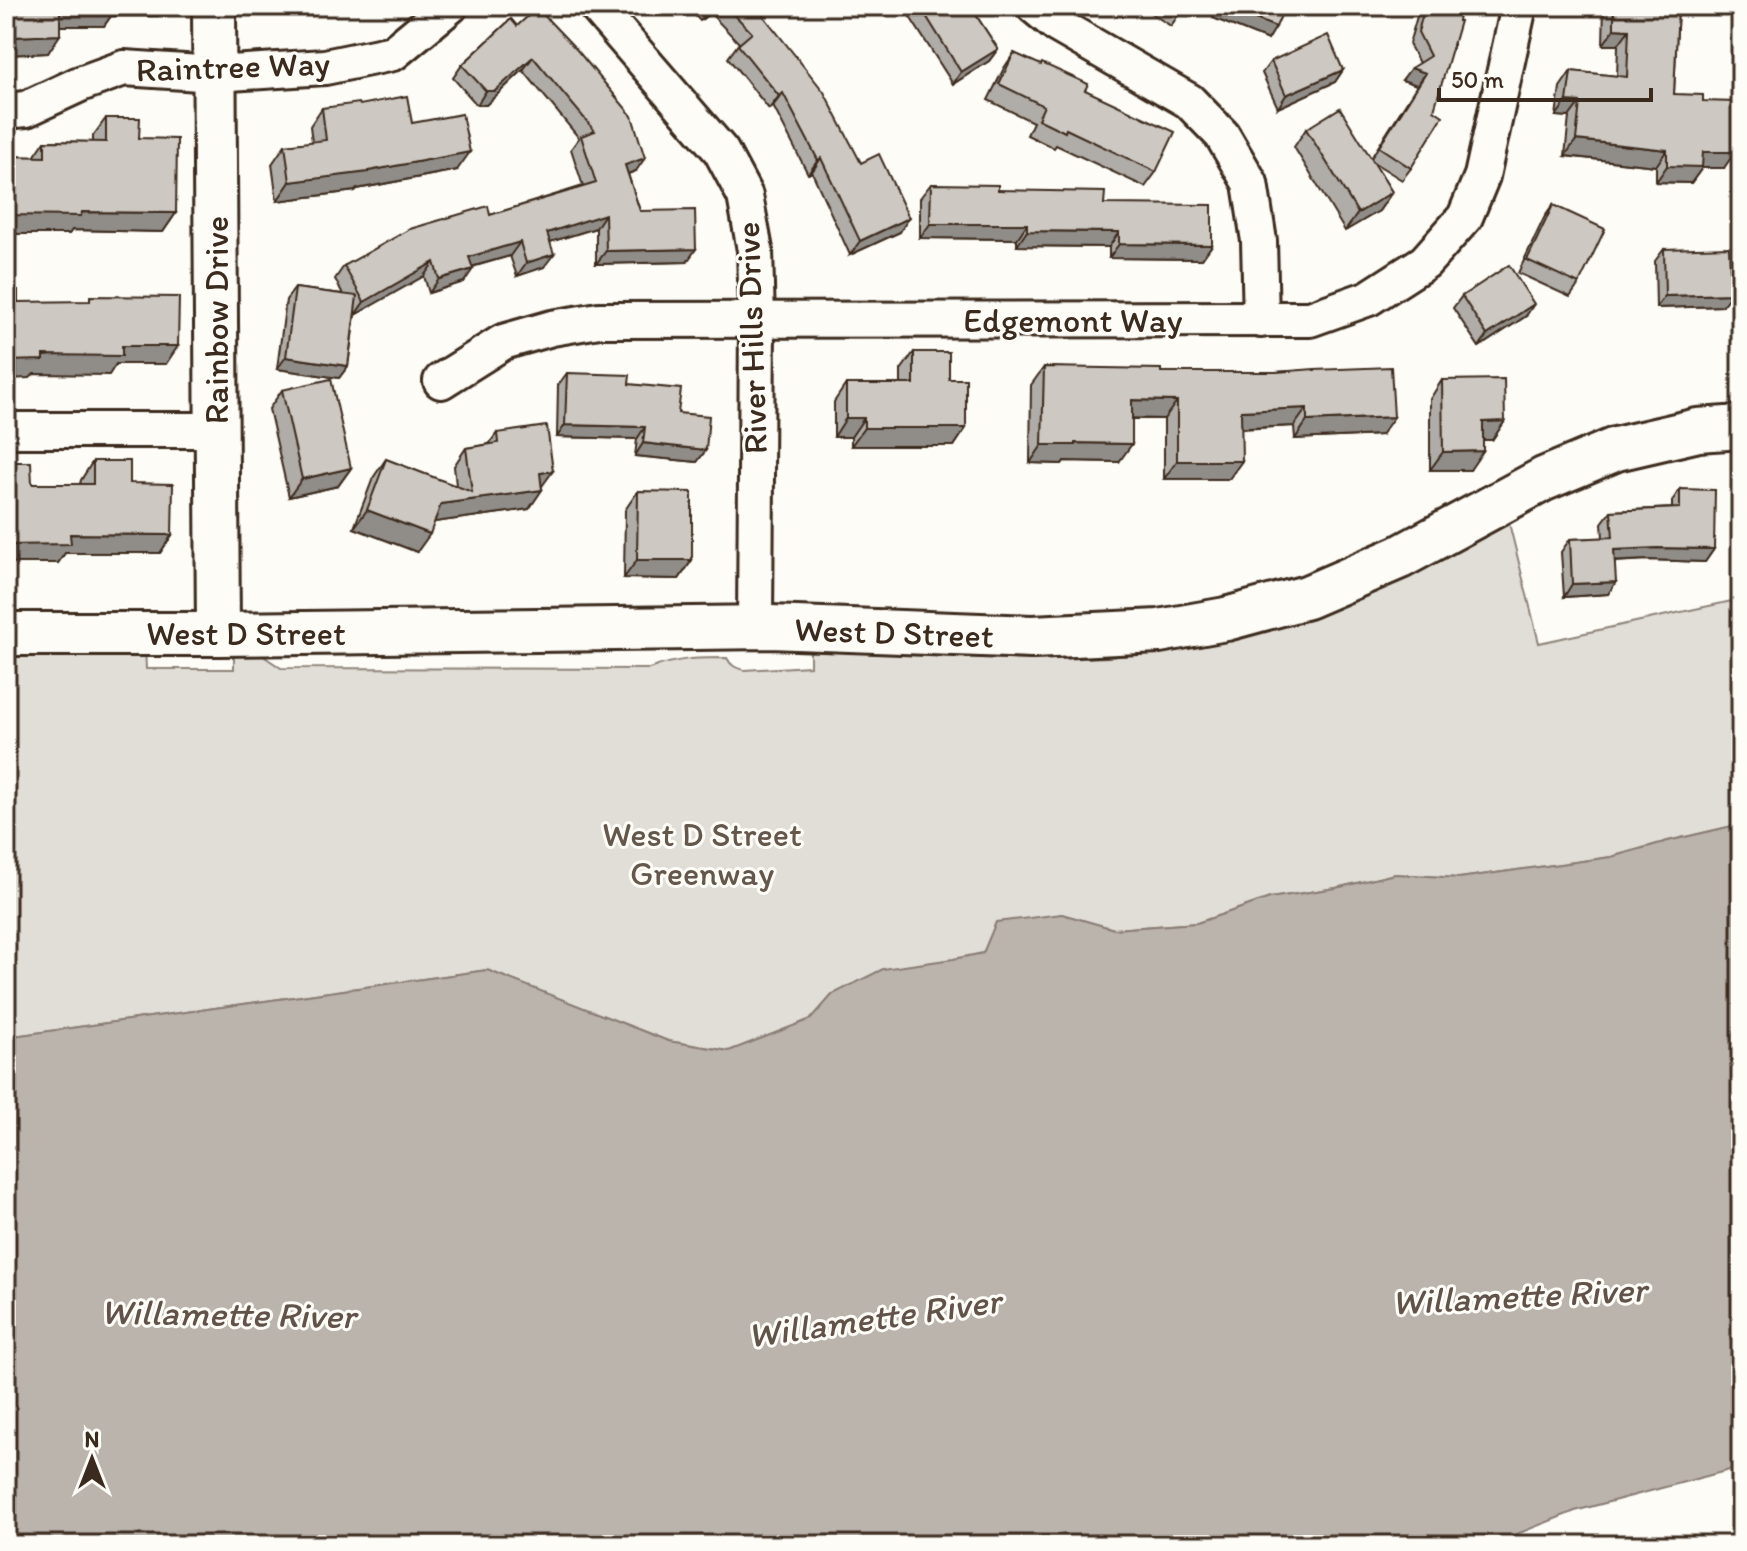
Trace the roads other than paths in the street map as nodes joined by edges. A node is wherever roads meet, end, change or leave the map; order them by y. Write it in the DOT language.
graph roads {
  1 [pos="214,6"];
  2 [pos="450,6"];
  3 [pos="596,6"];
  4 [pos="1034,6"];
  5 [pos="1519,6"];
  6 [pos="215,74"];
  7 [pos="6,111"];
  8 [pos="757,320"];
  9 [pos="1261,320"];
  10 [pos="441,381"];
  11 [pos="1741,427"];
  12 [pos="6,430"];
  13 [pos="217,430"];
  14 [pos="755,627"];
  15 [pos="6,634"];
  16 [pos="218,634"];
  1 -- 6 [label="street, Rainbow Drive"];
  2 -- 6 [label="street, Raintree Way"];
  3 -- 8 [label="street, River Hills Drive"];
  4 -- 9 [label="street"];
  5 -- 9 [label="street, Edgemont Way"];
  6 -- 7 [label="street, Raintree Way"];
  6 -- 13 [label="street, Rainbow Drive"];
  8 -- 9 [label="street, Edgemont Way"];
  8 -- 10 [label="street, Edgemont Way"];
  8 -- 14 [label="street, River Hills Drive"];
  11 -- 14 [label="street, West D Street"];
  12 -- 13 [label="street"];
  13 -- 16 [label="street, Rainbow Drive"];
  14 -- 16 [label="street, West D Street"];
  15 -- 16 [label="street, West D Street"];
}
